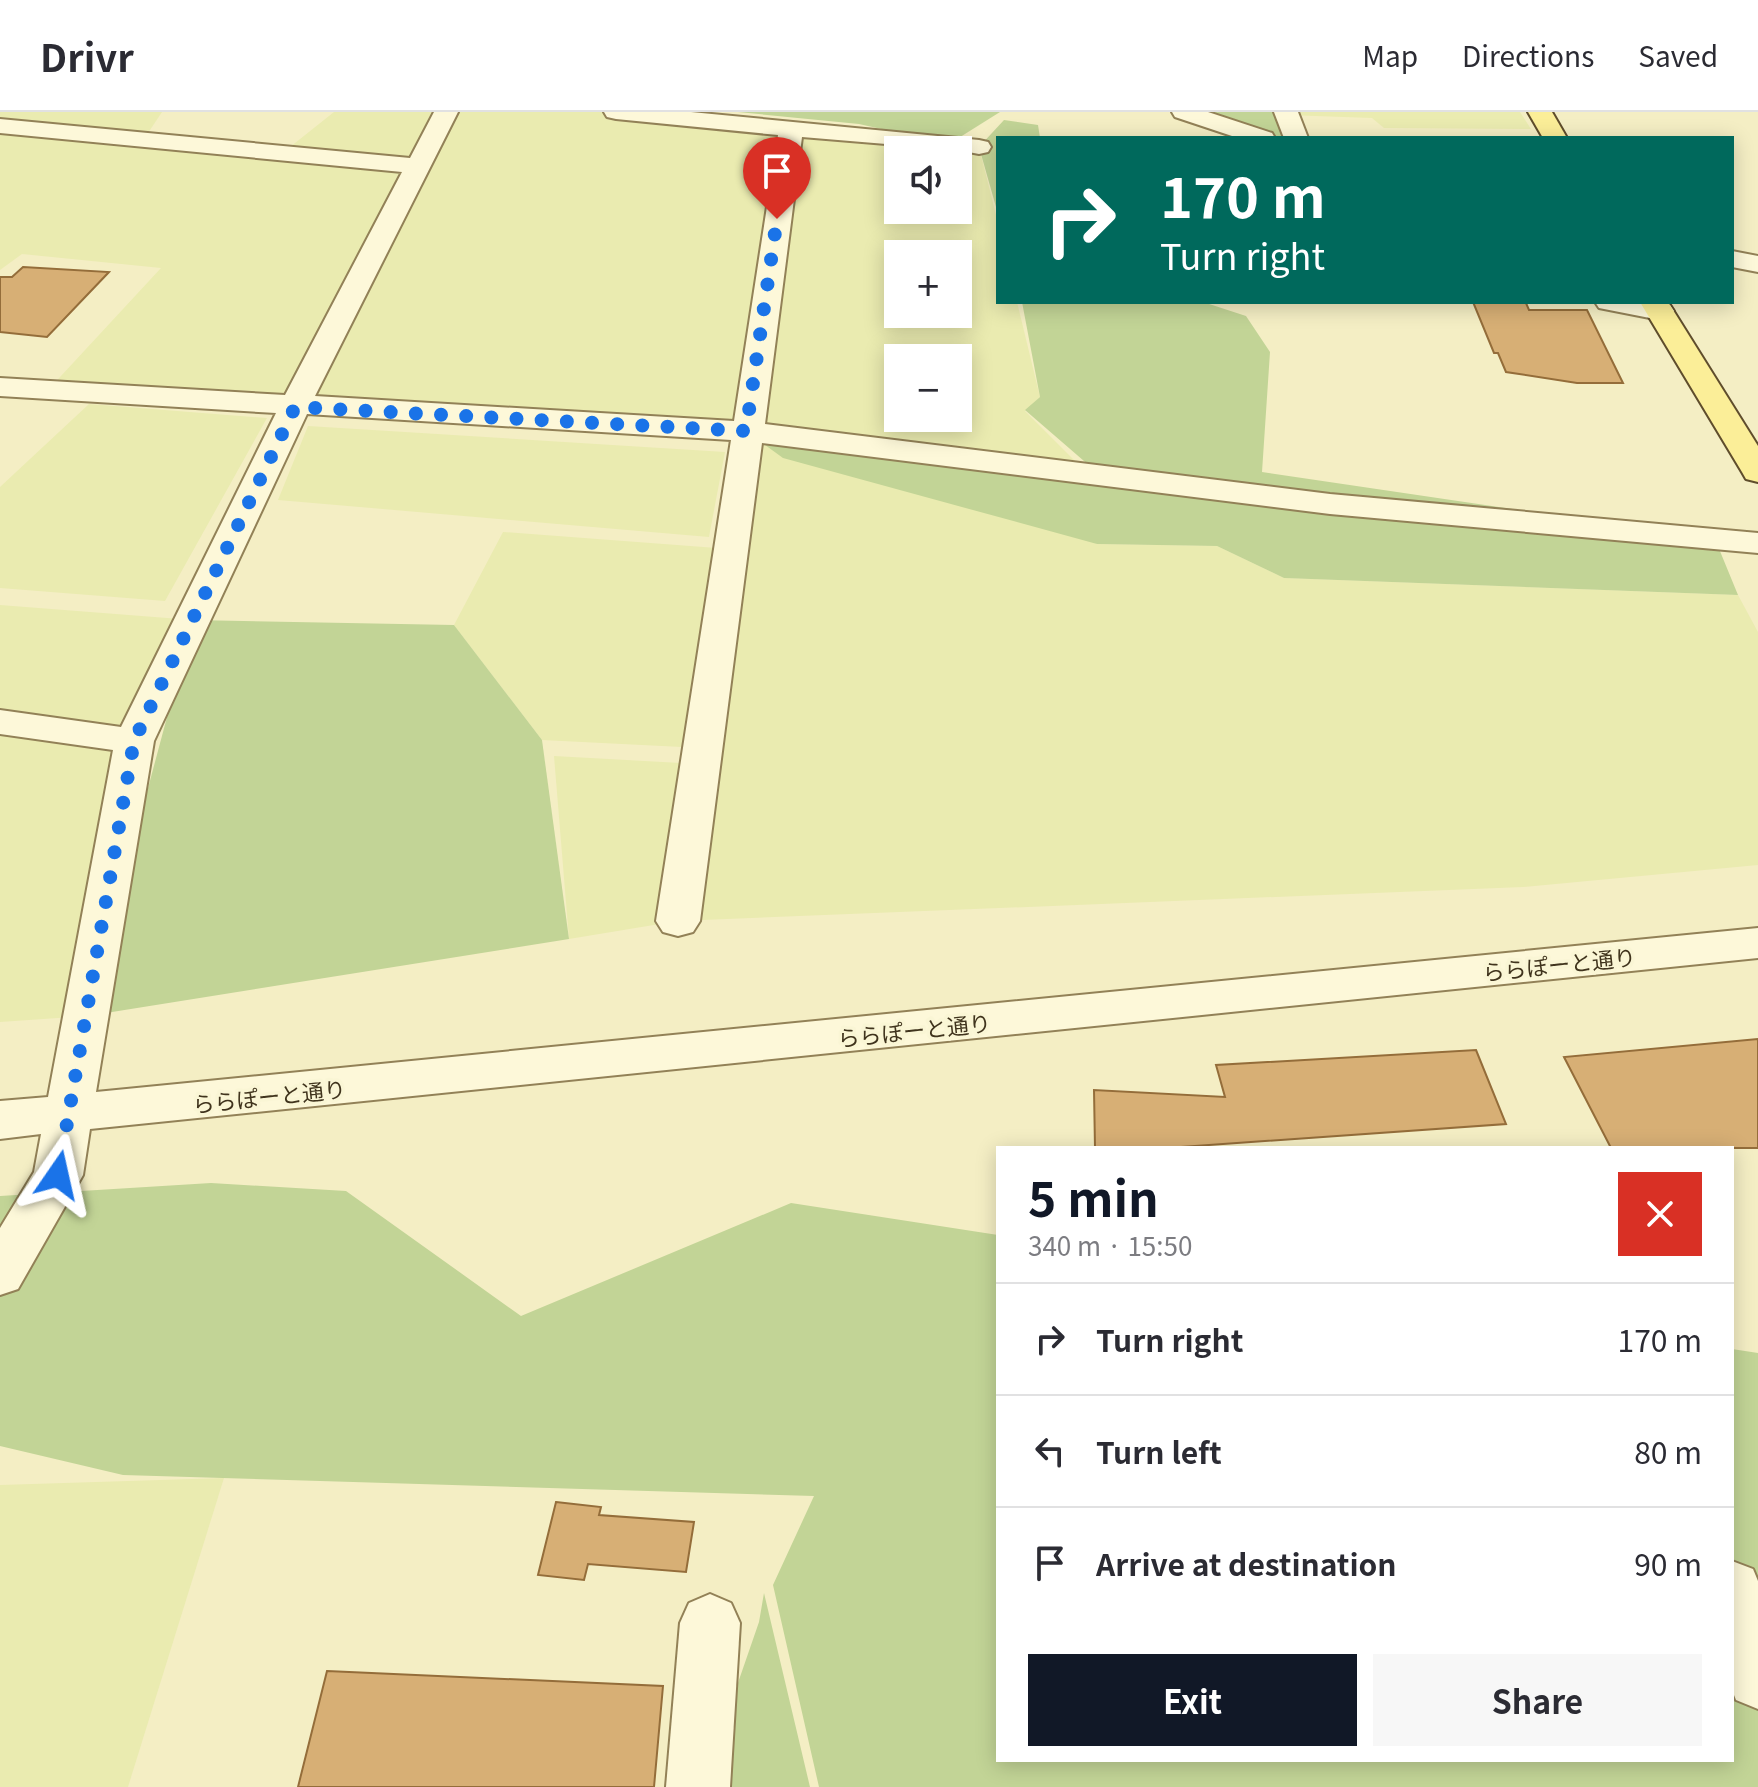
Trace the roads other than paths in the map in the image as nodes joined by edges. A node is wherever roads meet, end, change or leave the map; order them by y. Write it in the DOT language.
graph roads {
  1 [pos="446,112"];
  2 [pos="616,112"];
  3 [pos="1184,112"];
  4 [pos="1286,112"];
  5 [pos="1540,112"];
  6 [pos="0,126"];
  7 [pos="791,129"];
  8 [pos="1257,136"];
  9 [pos="1295,136"];
  10 [pos="1554,136"];
  11 [pos="979,147"];
  12 [pos="418,166"];
  13 [pos="1734,259"];
  14 [pos="1758,264"];
  15 [pos="1628,304"];
  16 [pos="1657,307"];
  17 [pos="0,387"];
  18 [pos="295,407"];
  19 [pos="746,431"];
  20 [pos="1750,443"];
  21 [pos="1758,472"];
  22 [pos="1758,543"];
  23 [pos="0,722"];
  24 [pos="134,741"];
  25 [pos="678,921"];
  26 [pos="1758,943"];
  27 [pos="70,1115"];
  28 [pos="0,1120"];
  29 [pos="0,1274"];
  30 [pos="1734,1596"];
  31 [pos="710,1623"];
  32 [pos="1758,1679"];
  33 [pos="698,1787"];
  1 -- 12 [label="street"];
  2 -- 7 [label="street"];
  3 -- 8 [label="street"];
  4 -- 9 [label="street"];
  5 -- 10 [label="main road"];
  6 -- 12 [label="street"];
  7 -- 11 [label="street"];
  7 -- 19 [label="street"];
  12 -- 18 [label="street"];
  13 -- 14 [label="street"];
  15 -- 16 [label="street"];
  16 -- 20 [label="main road"];
  17 -- 18 [label="street"];
  18 -- 19 [label="street"];
  18 -- 24 [label="street"];
  19 -- 22 [label="street"];
  19 -- 25 [label="street"];
  20 -- 21 [label="main road"];
  23 -- 24 [label="street"];
  24 -- 27 [label="street"];
  26 -- 27 [label="street, ららぽーと通り"];
  27 -- 28 [label="street, ららぽーと通り"];
  27 -- 29 [label="street"];
  30 -- 32 [label="street"];
  31 -- 33 [label="street"];
}
